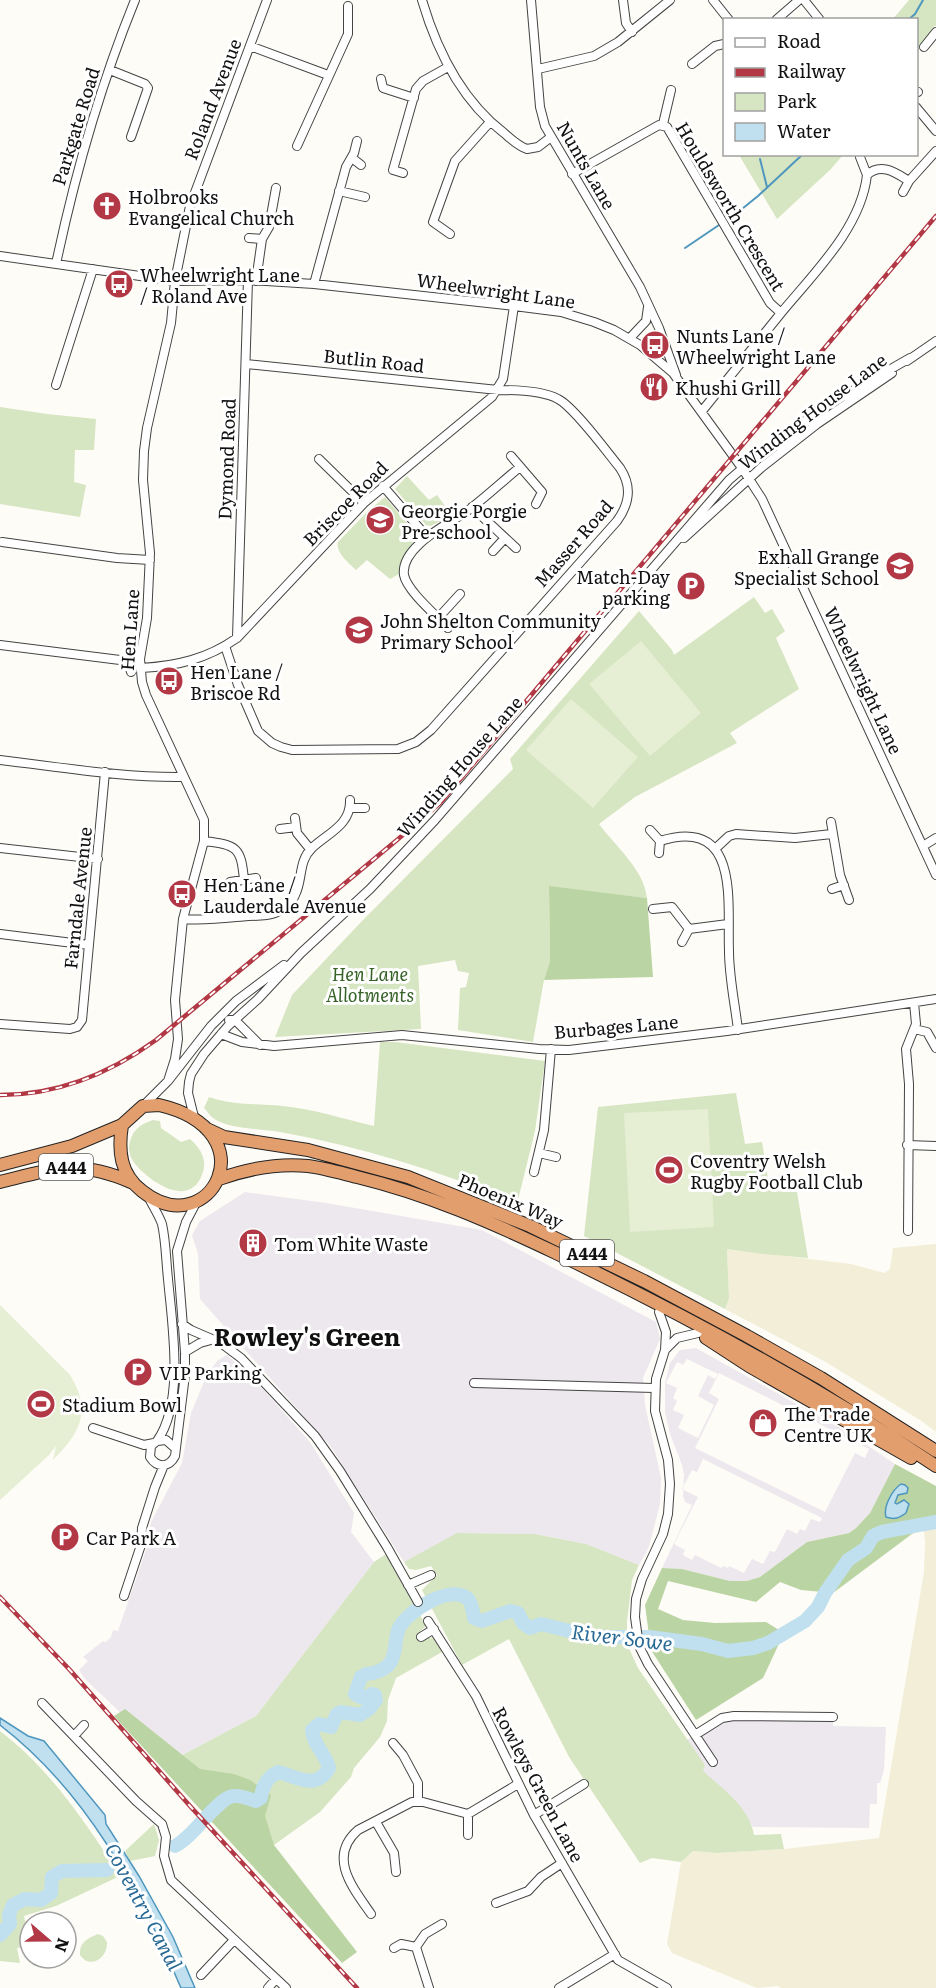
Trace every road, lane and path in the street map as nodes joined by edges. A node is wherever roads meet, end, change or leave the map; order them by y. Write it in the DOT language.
graph roads {
  1 [pos="135,0"];
  2 [pos="267,0"];
  3 [pos="422,0"];
  4 [pos="531,0"];
  5 [pos="623,0"];
  6 [pos="670,0"];
  7 [pos="713,0"];
  8 [pos="800,0"];
  9 [pos="804,0"];
  10 [pos="348,6"];
  11 [pos="727,18"];
  12 [pos="778,18"];
  13 [pos="818,18"];
  14 [pos="632,32"];
  15 [pos="936,32"];
  16 [pos="723,44"];
  17 [pos="250,46"];
  18 [pos="924,47"];
  19 [pos="692,64"];
  20 [pos="448,67"];
  21 [pos="538,69"];
  22 [pos="110,70"];
  23 [pos="328,75"];
  24 [pos="381,79"];
  25 [pos="671,90"];
  26 [pos="414,98"];
  27 [pos="918,108"];
  28 [pos="490,122"];
  29 [pos="663,124"];
  30 [pos="936,131"];
  31 [pos="131,137"];
  32 [pos="551,137"];
  33 [pos="357,141"];
  34 [pos="297,146"];
  35 [pos="936,151"];
  36 [pos="860,157"];
  37 [pos="352,158"];
  38 [pos="361,165"];
  39 [pos="404,173"];
  40 [pos="572,174"];
  41 [pos="867,175"];
  42 [pos="909,181"];
  43 [pos="276,188"];
  44 [pos="339,191"];
  45 [pos="903,192"];
  46 [pos="365,197"];
  47 [pos="450,234"];
  48 [pos="249,238"];
  49 [pos="262,239"];
  50 [pos="0,257"];
  51 [pos="56,264"];
  52 [pos="93,269"];
  53 [pos="175,281"];
  54 [pos="252,281"];
  55 [pos="314,284"];
  56 [pos="646,299"];
  57 [pos="514,306"];
  58 [pos="781,313"];
  59 [pos="630,338"];
  60 [pos="936,341"];
  61 [pos="910,358"];
  62 [pos="246,364"];
  63 [pos="677,378"];
  64 [pos="56,385"];
  65 [pos="498,390"];
  66 [pos="702,411"];
  67 [pos="511,456"];
  68 [pos="320,459"];
  69 [pos="520,467"];
  70 [pos="742,468"];
  71 [pos="749,478"];
  72 [pos="383,486"];
  73 [pos="364,503"];
  74 [pos="536,504"];
  75 [pos="472,507"];
  76 [pos="427,537"];
  77 [pos="505,538"];
  78 [pos="2,542"];
  79 [pos="516,548"];
  80 [pos="493,551"];
  81 [pos="150,560"];
  82 [pos="631,591"];
  83 [pos="460,594"];
  84 [pos="439,617"];
  85 [pos="448,628"];
  86 [pos="237,638"];
  87 [pos="0,645"];
  88 [pos="225,646"];
  89 [pos="131,652"];
  90 [pos="128,661"];
  91 [pos="141,668"];
  92 [pos="132,672"];
  93 [pos="0,760"];
  94 [pos="105,772"];
  95 [pos="184,777"];
  96 [pos="365,807"];
  97 [pos="831,822"];
  98 [pos="280,829"];
  99 [pos="650,830"];
  100 [pos="832,834"];
  101 [pos="936,838"];
  102 [pos="204,841"];
  103 [pos="660,841"];
  104 [pos="922,846"];
  105 [pos="0,848"];
  106 [pos="310,849"];
  107 [pos="714,849"];
  108 [pos="659,853"];
  109 [pos="98,859"];
  110 [pos="936,875"];
  111 [pos="256,878"];
  112 [pos="244,880"];
  113 [pos="230,882"];
  114 [pos="844,885"];
  115 [pos="832,889"];
  116 [pos="849,900"];
  117 [pos="653,909"];
  118 [pos="183,919"];
  119 [pos="728,924"];
  120 [pos="689,929"];
  121 [pos="0,934"];
  122 [pos="682,942"];
  123 [pos="89,945"];
  124 [pos="301,953"];
  125 [pos="936,999"];
  126 [pos="914,1003"];
  127 [pos="235,1020"];
  128 [pos="0,1024"];
  129 [pos="211,1026"];
  130 [pos="738,1029"];
  131 [pos="914,1029"];
  132 [pos="221,1034"];
  133 [pos="178,1039"];
  134 [pos="261,1045"];
  135 [pos="936,1048"];
  136 [pos="551,1049"];
  137 [pos="188,1056"];
  138 [pos="191,1074"];
  139 [pos="168,1082"];
  140 [pos="143,1106"];
  141 [pos="194,1118"];
  142 [pos="122,1125"];
  143 [pos="207,1129"];
  144 [pos="908,1145"];
  145 [pos="936,1146"];
  146 [pos="538,1153"];
  147 [pos="556,1157"];
  148 [pos="0,1166"];
  149 [pos="534,1172"];
  150 [pos="219,1179"];
  151 [pos="0,1182"];
  152 [pos="131,1182"];
  153 [pos="148,1196"];
  154 [pos="198,1201"];
  155 [pos="908,1231"];
  156 [pos="525,1238"];
  157 [pos="658,1312"];
  158 [pos="182,1324"];
  159 [pos="698,1333"];
  160 [pos="212,1340"];
  161 [pos="665,1350"];
  162 [pos="185,1352"];
  163 [pos="474,1383"];
  164 [pos="654,1388"];
  165 [pos="93,1428"];
  166 [pos="119,1437"];
  167 [pos="156,1442"];
  168 [pos="175,1448"];
  169 [pos="936,1451"];
  170 [pos="152,1459"];
  171 [pos="164,1465"];
  172 [pos="936,1468"];
  173 [pos="154,1487"];
  174 [pos="430,1575"];
  175 [pos="408,1585"];
  176 [pos="124,1596"];
  177 [pos="418,1602"];
  178 [pos="429,1621"];
  179 [pos="434,1629"];
  180 [pos="421,1637"];
  181 [pos="42,1703"];
  182 [pos="833,1717"];
  183 [pos="84,1725"];
  184 [pos="74,1736"];
  185 [pos="695,1736"];
  186 [pos="393,1743"];
  187 [pos="713,1762"];
  188 [pos="518,1784"];
  189 [pos="584,1784"];
  190 [pos="418,1801"];
  191 [pos="468,1814"];
  192 [pos="534,1815"];
  193 [pos="376,1822"];
  194 [pos="468,1835"];
  195 [pos="562,1863"];
  196 [pos="396,1872"];
  197 [pos="496,1903"];
  198 [pos="371,1914"];
  199 [pos="442,1924"];
  200 [pos="234,1940"];
  201 [pos="416,1947"];
  202 [pos="394,1948"];
  203 [pos="615,1954"];
  204 [pos="201,1975"];
  205 [pos="276,1978"];
  206 [pos="268,1988"];
  207 [pos="286,1988"];
  208 [pos="429,1988"];
  209 [pos="559,1988"];
  210 [pos="667,1988"];
  1 -- 22 [label="street, Parkgate Road"];
  2 -- 17 [label="street, Roland Avenue"];
  3 -- 20 [label="street"];
  4 -- 21 [label="street, Nunts Lane"];
  5 -- 14 [label="street"];
  6 -- 14 [label="street"];
  7 -- 11 [label="street"];
  8 -- 12 [label="street"];
  9 -- 13 [label="street"];
  10 -- 23 [label="street"];
  14 -- 21 [label="street"];
  15 -- 18 [label="street"];
  16 -- 19 [label="street"];
  17 -- 23 [label="street"];
  17 -- 53 [label="street, Roland Avenue"];
  20 -- 26 [label="street"];
  20 -- 28 [label="street"];
  21 -- 32 [label="street, Nunts Lane"];
  22 -- 31 [label="street"];
  22 -- 51 [label="street, Parkgate Road"];
  23 -- 34 [label="street"];
  24 -- 26 [label="street"];
  25 -- 29 [label="street"];
  26 -- 39 [label="street"];
  27 -- 30 [label="street"];
  28 -- 32 [label="street"];
  28 -- 47 [label="street"];
  29 -- 40 [label="street, Houldsworth Crescent"];
  29 -- 58 [label="street, Houldsworth Crescent"];
  32 -- 40 [label="street, Nunts Lane"];
  33 -- 37 [label="street"];
  35 -- 42 [label="street"];
  36 -- 41 [label="street"];
  37 -- 38 [label="street"];
  37 -- 44 [label="street"];
  40 -- 56 [label="street, Nunts Lane"];
  41 -- 42 [label="street"];
  41 -- 58 [label="street"];
  42 -- 45 [label="street"];
  43 -- 49 [label="street, Dymond Road"];
  44 -- 46 [label="street"];
  44 -- 55 [label="street"];
  48 -- 49 [label="street"];
  49 -- 54 [label="street, Dymond Road"];
  50 -- 51 [label="street, Wheelwright Lane"];
  51 -- 52 [label="street, Wheelwright Lane"];
  52 -- 53 [label="street, Wheelwright Lane"];
  52 -- 64 [label="street"];
  53 -- 54 [label="street, Wheelwright Lane"];
  53 -- 81 [label="street, Hen Lane"];
  54 -- 55 [label="street, Wheelwright Lane"];
  54 -- 62 [label="street, Dymond Road"];
  55 -- 57 [label="street, Wheelwright Lane"];
  56 -- 59 [label="street"];
  56 -- 63 [label="street, Nunts Lane"];
  57 -- 59 [label="street, Wheelwright Lane"];
  57 -- 65 [label="street"];
  58 -- 66 [label="street, Houldsworth Crescent"];
  59 -- 63 [label="street, Wheelwright Lane"];
  60 -- 61 [label="street, Winding House Lane"];
  61 -- 70 [label="street, Winding House Lane"];
  61 -- 71 [label="street, Winding House Lane"];
  62 -- 65 [label="street, Butlin Road"];
  62 -- 86 [label="street, Dymond Road"];
  63 -- 66 [label="street, Wheelwright Lane"];
  65 -- 72 [label="street, Briscoe Road"];
  65 -- 88 [label="street, Masser Road"];
  66 -- 70 [label="street, Wheelwright Lane"];
  67 -- 69 [label="street"];
  68 -- 73 [label="street"];
  69 -- 74 [label="street"];
  69 -- 75 [label="street"];
  70 -- 71 [label="street, Wheelwright Lane"];
  70 -- 82 [label="street, Winding House Lane"];
  71 -- 82 [label="street, Winding House Lane"];
  71 -- 104 [label="street, Wheelwright Lane"];
  72 -- 73 [label="street, Briscoe Road"];
  72 -- 76 [label="street"];
  73 -- 86 [label="street, Briscoe Road"];
  75 -- 76 [label="street"];
  75 -- 77 [label="street"];
  76 -- 84 [label="street"];
  77 -- 79 [label="street"];
  77 -- 80 [label="street"];
  78 -- 81 [label="street"];
  81 -- 91 [label="street, Hen Lane"];
  82 -- 124 [label="street, Winding House Lane"];
  83 -- 84 [label="street"];
  84 -- 85 [label="street"];
  86 -- 88 [label="street, Briscoe Road"];
  87 -- 90 [label="street"];
  88 -- 91 [label="street, Briscoe Road"];
  89 -- 90 [label="street"];
  90 -- 92 [label="street"];
  91 -- 95 [label="street, Hen Lane"];
  93 -- 94 [label="street"];
  94 -- 95 [label="street"];
  94 -- 109 [label="street, Farndale Avenue"];
  95 -- 102 [label="street, Hen Lane"];
  96 -- 106 [label="street"];
  97 -- 100 [label="street"];
  98 -- 106 [label="street"];
  99 -- 103 [label="street"];
  100 -- 107 [label="street"];
  100 -- 114 [label="street"];
  101 -- 104 [label="street"];
  102 -- 112 [label="street"];
  102 -- 118 [label="street, Hen Lane"];
  103 -- 107 [label="street"];
  103 -- 108 [label="street"];
  104 -- 110 [label="street, Wheelwright Lane"];
  105 -- 109 [label="street"];
  106 -- 118 [label="street"];
  107 -- 119 [label="street"];
  109 -- 123 [label="street, Farndale Avenue"];
  111 -- 112 [label="street"];
  112 -- 113 [label="street"];
  114 -- 115 [label="street"];
  114 -- 116 [label="street"];
  117 -- 120 [label="street"];
  118 -- 133 [label="street, Hen Lane"];
  119 -- 120 [label="street"];
  119 -- 130 [label="street"];
  120 -- 122 [label="street"];
  121 -- 123 [label="street"];
  123 -- 128 [label="street, Farndale Avenue"];
  124 -- 127 [label="street, Winding House Lane"];
  124 -- 129 [label="street, Winding House Lane"];
  125 -- 126 [label="street, Burbages Lane"];
  126 -- 130 [label="street, Burbages Lane"];
  126 -- 131 [label="street"];
  127 -- 129 [label="street"];
  127 -- 132 [label="street, Winding House Lane"];
  127 -- 134 [label="street"];
  129 -- 137 [label="street, Winding House Lane"];
  130 -- 136 [label="street, Burbages Lane"];
  131 -- 135 [label="street"];
  131 -- 144 [label="street"];
  132 -- 134 [label="street, Burbages Lane"];
  132 -- 138 [label="street, Winding House Lane"];
  133 -- 137 [label="street, Hen Lane"];
  133 -- 139 [label="street, Hen Lane"];
  134 -- 136 [label="street, Burbages Lane"];
  136 -- 146 [label="street"];
  137 -- 138 [label="street, Hen Lane"];
  137 -- 139 [label="street, Winding House Lane"];
  138 -- 141 [label="street"];
  139 -- 140 [label="street, Winding House Lane"];
  140 -- 141 [label="highway"];
  140 -- 142 [label="highway"];
  141 -- 143 [label="highway"];
  142 -- 148 [label="highway, A444"];
  142 -- 152 [label="highway"];
  143 -- 150 [label="highway"];
  143 -- 169 [label="highway, Phoenix Way / A444"];
  144 -- 145 [label="street"];
  144 -- 155 [label="street"];
  146 -- 147 [label="street"];
  146 -- 149 [label="street"];
  150 -- 154 [label="highway"];
  150 -- 156 [label="highway, Phoenix Way / A444"];
  151 -- 152 [label="highway, A444"];
  152 -- 153 [label="highway"];
  153 -- 154 [label="highway"];
  153 -- 167 [label="street"];
  154 -- 158 [label="street"];
  156 -- 157 [label="highway"];
  156 -- 172 [label="highway, Phoenix Way / A444"];
  157 -- 159 [label="highway"];
  157 -- 161 [label="street"];
  158 -- 160 [label="street"];
  158 -- 162 [label="street"];
  159 -- 161 [label="street"];
  159 -- 172 [label="highway"];
  160 -- 162 [label="street"];
  160 -- 175 [label="street"];
  161 -- 164 [label="street"];
  162 -- 168 [label="street"];
  163 -- 164 [label="street"];
  164 -- 185 [label="street"];
  165 -- 166 [label="street"];
  166 -- 167 [label="street"];
  166 -- 170 [label="street"];
  167 -- 168 [label="street"];
  167 -- 170 [label="street"];
  168 -- 171 [label="street"];
  170 -- 171 [label="street"];
  170 -- 173 [label="street"];
  171 -- 173 [label="street"];
  173 -- 176 [label="street"];
  174 -- 175 [label="street"];
  175 -- 177 [label="street"];
  178 -- 179 [label="street, Rowleys Green Lane"];
  179 -- 180 [label="street"];
  179 -- 188 [label="street, Rowleys Green Lane"];
  181 -- 184 [label="street"];
  182 -- 185 [label="street"];
  183 -- 184 [label="street"];
  184 -- 200 [label="street"];
  185 -- 187 [label="street"];
  186 -- 190 [label="street"];
  188 -- 191 [label="street"];
  188 -- 192 [label="street, Rowleys Green Lane"];
  189 -- 192 [label="street"];
  190 -- 191 [label="street"];
  190 -- 193 [label="street"];
  191 -- 194 [label="street"];
  192 -- 195 [label="street, Rowleys Green Lane"];
  193 -- 196 [label="street"];
  193 -- 198 [label="street"];
  195 -- 197 [label="street"];
  195 -- 203 [label="street, Rowleys Green Lane"];
  199 -- 201 [label="street"];
  200 -- 204 [label="street"];
  200 -- 205 [label="street"];
  201 -- 202 [label="street"];
  201 -- 208 [label="street"];
  203 -- 209 [label="street"];
  203 -- 210 [label="street"];
  205 -- 206 [label="street"];
  205 -- 207 [label="street"];
}
